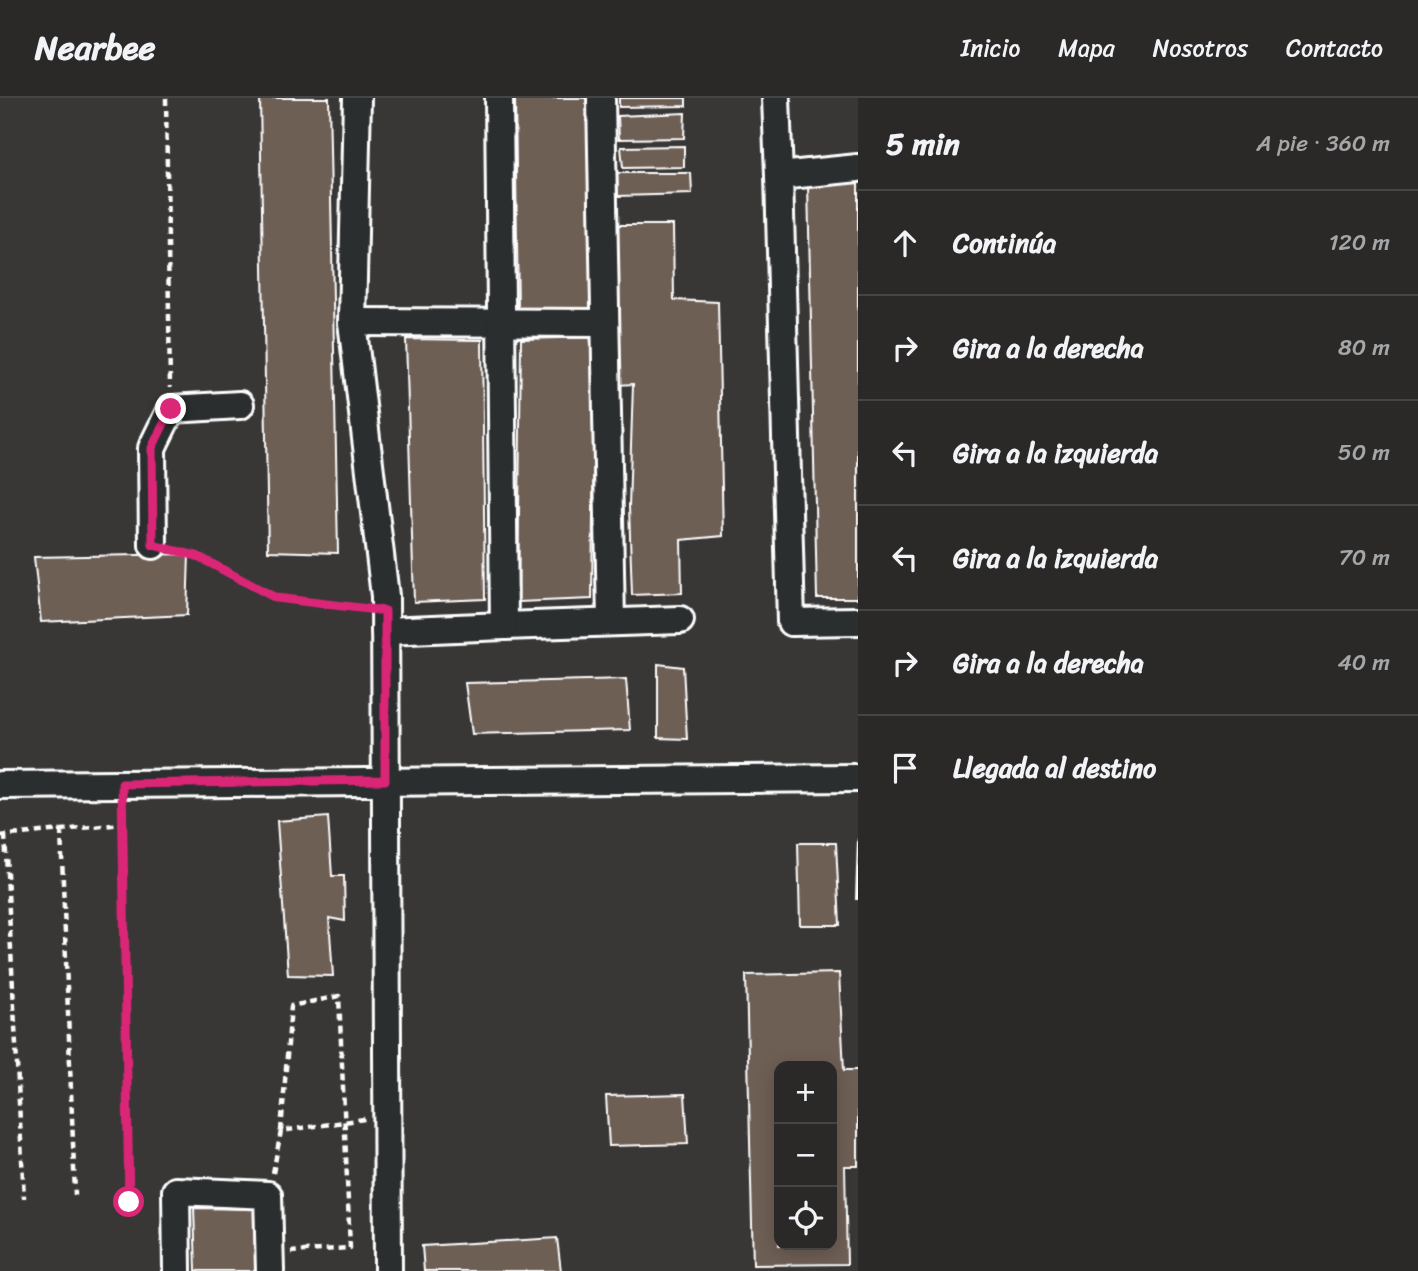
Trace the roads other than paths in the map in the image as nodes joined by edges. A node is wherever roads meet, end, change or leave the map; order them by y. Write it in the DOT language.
graph roads {
  1 [pos="357,98"];
  2 [pos="499,98"];
  3 [pos="601,98"];
  4 [pos="776,98"];
  5 [pos="858,168"];
  6 [pos="779,176"];
  7 [pos="352,321"];
  8 [pos="501,322"];
  9 [pos="605,323"];
  10 [pos="240,405"];
  11 [pos="153,545"];
  12 [pos="680,620"];
  13 [pos="385,621"];
  14 [pos="858,621"];
  15 [pos="611,622"];
  16 [pos="503,626"];
  17 [pos="858,778"];
  18 [pos="385,780"];
  19 [pos="0,785"];
  20 [pos="270,1262"];
  21 [pos="177,1271"];
  22 [pos="388,1271"];
  1 -- 7 [label="lane"];
  2 -- 8 [label="lane"];
  3 -- 9 [label="lane"];
  4 -- 6 [label="lane"];
  5 -- 6 [label="lane"];
  6 -- 14 [label="lane"];
  7 -- 8 [label="lane"];
  7 -- 13 [label="lane"];
  8 -- 9 [label="lane"];
  8 -- 16 [label="lane"];
  9 -- 15 [label="lane"];
  10 -- 11 [label="lane"];
  12 -- 15 [label="lane"];
  13 -- 16 [label="lane"];
  13 -- 18 [label="lane"];
  15 -- 16 [label="lane"];
  17 -- 18 [label="lane"];
  18 -- 19 [label="lane"];
  18 -- 22 [label="lane"];
  20 -- 21 [label="lane"];
}
